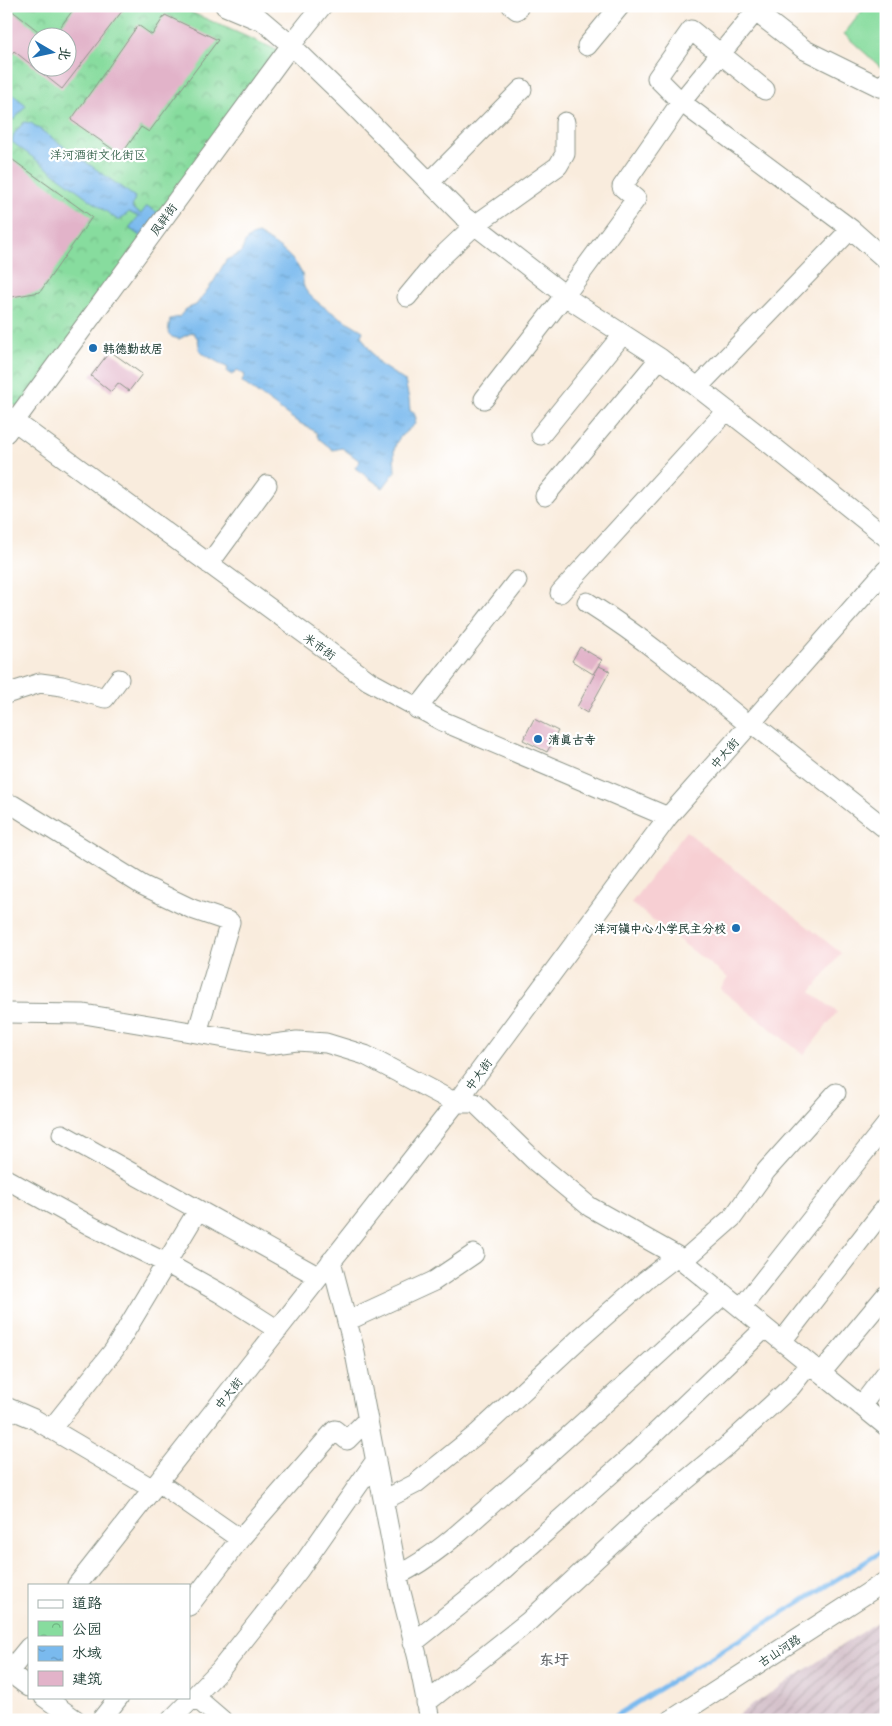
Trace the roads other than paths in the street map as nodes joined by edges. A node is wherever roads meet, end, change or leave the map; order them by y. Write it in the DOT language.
graph roads {
  1 [pos="225,6"];
  2 [pos="245,6"];
  3 [pos="322,6"];
  4 [pos="512,6"];
  5 [pos="519,6"];
  6 [pos="620,6"];
  7 [pos="758,9"];
  8 [pos="291,45"];
  9 [pos="587,46"];
  10 [pos="722,53"];
  11 [pos="886,82"];
  12 [pos="522,89"];
  13 [pos="765,90"];
  14 [pos="681,102"];
  15 [pos="565,122"];
  16 [pos="430,182"];
  17 [pos="475,225"];
  18 [pos="851,229"];
  19 [pos="886,260"];
  20 [pos="565,295"];
  21 [pos="407,297"];
  22 [pos="623,334"];
  23 [pos="660,358"];
  24 [pos="698,387"];
  25 [pos="484,399"];
  26 [pos="727,410"];
  27 [pos="9,423"];
  28 [pos="541,435"];
  29 [pos="267,485"];
  30 [pos="545,496"];
  31 [pos="886,536"];
  32 [pos="209,564"];
  33 [pos="886,570"];
  34 [pos="517,581"];
  35 [pos="560,593"];
  36 [pos="587,602"];
  37 [pos="119,679"];
  38 [pos="6,694"];
  39 [pos="417,709"];
  40 [pos="750,724"];
  41 [pos="13,805"];
  42 [pos="668,818"];
  43 [pos="886,829"];
  44 [pos="6,1013"];
  45 [pos="197,1033"];
  46 [pos="836,1093"];
  47 [pos="456,1103"];
  48 [pos="886,1124"];
  49 [pos="62,1134"];
  50 [pos="6,1180"];
  51 [pos="886,1207"];
  52 [pos="198,1210"];
  53 [pos="474,1254"];
  54 [pos="680,1258"];
  55 [pos="331,1261"];
  56 [pos="166,1263"];
  57 [pos="319,1277"];
  58 [pos="724,1294"];
  59 [pos="886,1295"];
  60 [pos="741,1308"];
  61 [pos="347,1321"];
  62 [pos="765,1328"];
  63 [pos="278,1330"];
  64 [pos="782,1341"];
  65 [pos="815,1368"];
  66 [pos="886,1373"];
  67 [pos="861,1406"];
  68 [pos="6,1407"];
  69 [pos="368,1419"];
  70 [pos="886,1426"];
  71 [pos="51,1429"];
  72 [pos="376,1460"];
  73 [pos="161,1489"];
  74 [pos="384,1500"];
  75 [pos="240,1539"];
  76 [pos="398,1575"];
  77 [pos="886,1581"];
  78 [pos="78,1584"];
  79 [pos="190,1605"];
  80 [pos="413,1643"];
  81 [pos="28,1648"];
  82 [pos="7,1674"];
  83 [pos="28,1686"];
  84 [pos="194,1696"];
  85 [pos="45,1698"];
  86 [pos="117,1698"];
  87 [pos="428,1712"];
  88 [pos="76,1720"];
  89 [pos="101,1720"];
  90 [pos="171,1720"];
  91 [pos="222,1720"];
  92 [pos="671,1720"];
  1 -- 8 [label="street"];
  2 -- 8 [label="street"];
  3 -- 8 [label="street, 凤祥街"];
  4 -- 5 [label="street"];
  6 -- 9 [label="street"];
  7 -- 10 [label="street"];
  7 -- 11 [label="street"];
  8 -- 16 [label="street"];
  8 -- 27 [label="street, 凤祥街"];
  10 -- 13 [label="street"];
  10 -- 14 [label="street"];
  10 -- 14 [label="street"];
  12 -- 16 [label="street"];
  14 -- 18 [label="street"];
  14 -- 20 [label="street"];
  15 -- 17 [label="street"];
  16 -- 17 [label="street"];
  17 -- 20 [label="street"];
  17 -- 21 [label="street"];
  18 -- 19 [label="street"];
  18 -- 24 [label="street"];
  20 -- 22 [label="street"];
  20 -- 25 [label="street"];
  22 -- 23 [label="street"];
  22 -- 28 [label="street"];
  23 -- 24 [label="street"];
  23 -- 30 [label="street"];
  24 -- 26 [label="street"];
  26 -- 31 [label="street"];
  26 -- 35 [label="street"];
  27 -- 32 [label="street, 米市街"];
  29 -- 32 [label="street"];
  32 -- 39 [label="street, 米市街"];
  33 -- 40 [label="street, 中大街"];
  34 -- 39 [label="street"];
  36 -- 40 [label="street"];
  37 -- 38 [label="street"];
  39 -- 42 [label="street, 米市街"];
  40 -- 42 [label="street, 中大街"];
  40 -- 43 [label="street"];
  41 -- 45 [label="street"];
  42 -- 47 [label="street, 中大街"];
  44 -- 45 [label="street"];
  45 -- 47 [label="street"];
  46 -- 54 [label="street"];
  47 -- 54 [label="street"];
  47 -- 55 [label="street, 中大街"];
  48 -- 60 [label="street"];
  49 -- 52 [label="street"];
  50 -- 56 [label="street"];
  51 -- 64 [label="street"];
  52 -- 56 [label="street"];
  52 -- 57 [label="street"];
  53 -- 61 [label="street"];
  54 -- 58 [label="street"];
  54 -- 74 [label="street"];
  55 -- 57 [label="street, 中大街"];
  55 -- 61 [label="street"];
  56 -- 63 [label="street"];
  56 -- 71 [label="street"];
  57 -- 63 [label="street, 中大街"];
  58 -- 60 [label="street"];
  58 -- 76 [label="street"];
  59 -- 65 [label="street"];
  60 -- 62 [label="street"];
  61 -- 69 [label="street"];
  62 -- 64 [label="street"];
  62 -- 80 [label="street"];
  63 -- 73 [label="street, 中大街"];
  64 -- 65 [label="street"];
  65 -- 67 [label="street"];
  65 -- 87 [label="street"];
  66 -- 67 [label="street"];
  67 -- 70 [label="street"];
  68 -- 71 [label="street"];
  69 -- 72 [label="street"];
  69 -- 75 [label="street"];
  71 -- 73 [label="street"];
  72 -- 74 [label="street"];
  72 -- 84 [label="street"];
  73 -- 75 [label="street"];
  73 -- 78 [label="street, 中大街"];
  74 -- 76 [label="street"];
  75 -- 79 [label="street"];
  76 -- 80 [label="street"];
  77 -- 92 [label="street, 古山河路"];
  80 -- 87 [label="street"];
  81 -- 82 [label="street"];
  82 -- 83 [label="street"];
  84 -- 90 [label="street"];
  84 -- 91 [label="street"];
  85 -- 88 [label="street"];
  86 -- 89 [label="street"];
}
